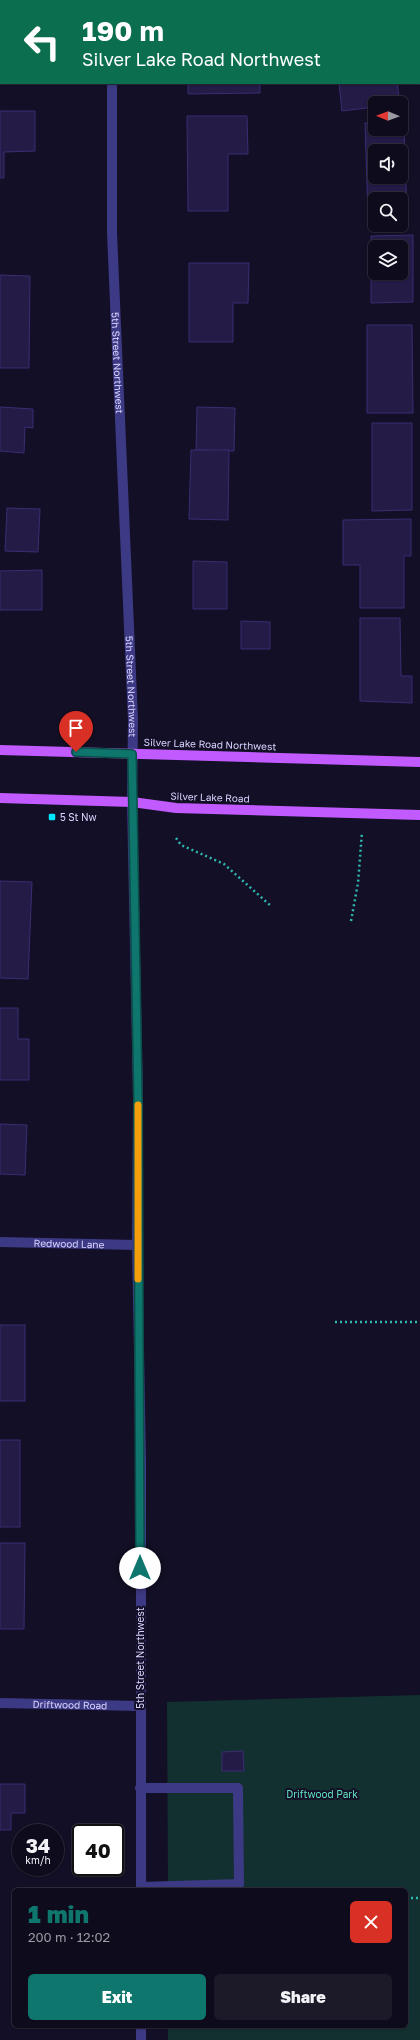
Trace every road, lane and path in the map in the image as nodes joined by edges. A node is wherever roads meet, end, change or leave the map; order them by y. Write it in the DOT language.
graph roads {
  1 [pos="112,84"];
  2 [pos="0,750"];
  3 [pos="132,754"];
  4 [pos="420,762"];
  5 [pos="0,798"];
  6 [pos="132,802"];
  7 [pos="363,814"];
  8 [pos="420,815"];
  9 [pos="176,838"];
  10 [pos="271,906"];
  11 [pos="350,921"];
  12 [pos="0,1242"];
  13 [pos="138,1245"];
  14 [pos="336,1322"];
  15 [pos="420,1322"];
  16 [pos="0,1703"];
  17 [pos="140,1706"];
  18 [pos="140,1788"];
  19 [pos="141,1888"];
  20 [pos="408,1898"];
  21 [pos="420,1898"];
  22 [pos="141,2028"];
  23 [pos="141,2040"];
  1 -- 3 [label="street, 5th Street Northwest"];
  2 -- 3 [label="main road, Silver Lake Road Northwest"];
  3 -- 4 [label="main road, Silver Lake Road Northwest"];
  3 -- 6 [label="street, 5th Street Northwest"];
  5 -- 6 [label="main road, Silver Lake Road"];
  6 -- 7 [label="main road, Silver Lake Road"];
  6 -- 13 [label="street, 5th Street Northwest"];
  7 -- 8 [label="main road, Silver Lake Road"];
  7 -- 11 [label="path"];
  9 -- 10 [label="path"];
  12 -- 13 [label="street, Redwood Lane"];
  13 -- 17 [label="street, 5th Street Northwest"];
  14 -- 15 [label="path"];
  16 -- 17 [label="street, Driftwood Road"];
  17 -- 18 [label="street, 5th Street Northwest"];
  18 -- 19 [label="street, 5th Street Northwest"];
  18 -- 19 [label="street"];
  20 -- 21 [label="path"];
  22 -- 23 [label="street"];
}
